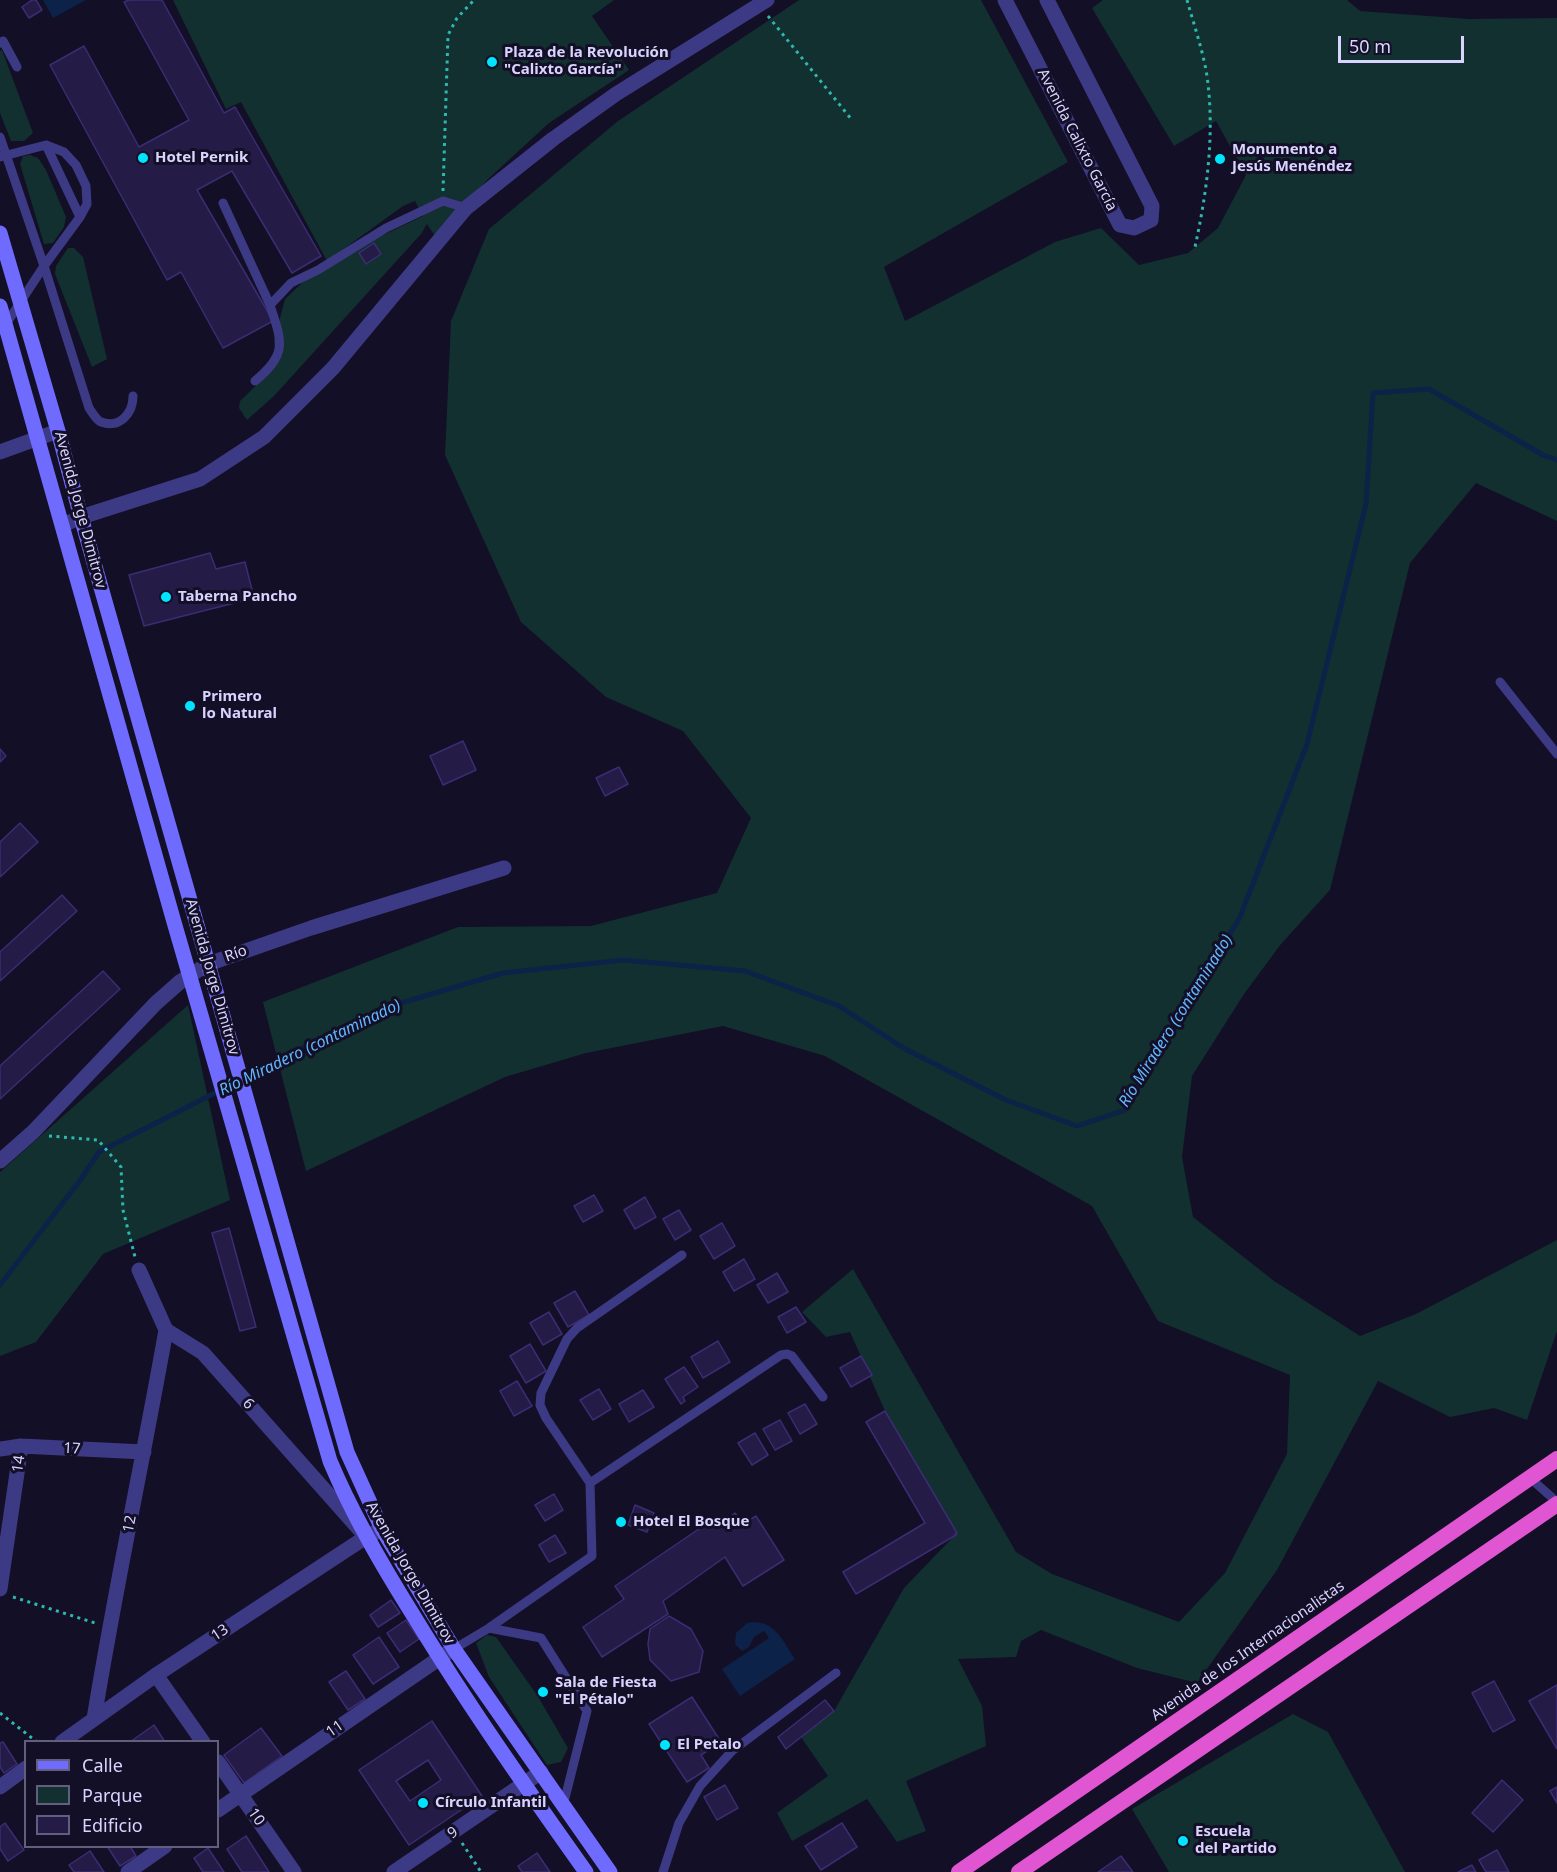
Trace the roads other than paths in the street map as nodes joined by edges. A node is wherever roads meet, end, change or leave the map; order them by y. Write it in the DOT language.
graph roads {
  1 [pos="1005,0"];
  2 [pos="1047,0"];
  3 [pos="763,3"];
  4 [pos="0,43"];
  5 [pos="17,67"];
  6 [pos="0,137"];
  7 [pos="46,145"];
  8 [pos="3,156"];
  9 [pos="223,203"];
  10 [pos="466,208"];
  11 [pos="80,217"];
  12 [pos="0,233"];
  13 [pos="44,266"];
  14 [pos="21,301"];
  15 [pos="270,305"];
  16 [pos="0,306"];
  17 [pos="6,324"];
  18 [pos="255,381"];
  19 [pos="133,396"];
  20 [pos="58,431"];
  21 [pos="39,438"];
  22 [pos="0,452"];
  23 [pos="81,518"];
  24 [pos="63,525"];
  25 [pos="1500,682"];
  26 [pos="1557,754"];
  27 [pos="504,868"];
  28 [pos="207,964"];
  29 [pos="191,975"];
  30 [pos="0,1161"];
  31 [pos="682,1255"];
  32 [pos="139,1270"];
  33 [pos="166,1330"];
  34 [pos="823,1397"];
  35 [pos="21,1446"];
  36 [pos="0,1449"];
  37 [pos="144,1452"];
  38 [pos="1557,1459"];
  39 [pos="1530,1478"];
  40 [pos="590,1483"];
  41 [pos="1557,1503"];
  42 [pos="382,1529"];
  43 [pos="366,1537"];
  44 [pos="5,1593"];
  45 [pos="489,1628"];
  46 [pos="454,1649"];
  47 [pos="439,1657"];
  48 [pos="836,1673"];
  49 [pos="156,1675"];
  50 [pos="94,1719"];
  51 [pos="65,1740"];
  52 [pos="202,1740"];
  53 [pos="219,1763"];
  54 [pos="24,1769"];
  55 [pos="541,1772"];
  56 [pos="524,1784"];
  57 [pos="0,1786"];
  58 [pos="240,1794"];
  59 [pos="563,1806"];
  60 [pos="219,1809"];
  61 [pos="162,1848"];
  62 [pos="128,1872"];
  63 [pos="294,1872"];
  64 [pos="394,1872"];
  65 [pos="586,1872"];
  66 [pos="610,1872"];
  67 [pos="663,1872"];
  68 [pos="959,1872"];
  69 [pos="1019,1872"];
  1 -- 2 [label="street, Avenida Calixto García"];
  3 -- 10 [label="street"];
  4 -- 5 [label="lane"];
  6 -- 8 [label="lane"];
  7 -- 8 [label="lane"];
  7 -- 11 [label="lane"];
  7 -- 11 [label="lane"];
  8 -- 13 [label="lane"];
  9 -- 15 [label="lane"];
  10 -- 15 [label="lane"];
  10 -- 23 [label="street"];
  11 -- 13 [label="lane"];
  12 -- 14 [label="main road, Avenida Jorge Dimitrov"];
  13 -- 14 [label="lane"];
  13 -- 19 [label="lane"];
  14 -- 17 [label="lane"];
  14 -- 20 [label="main road, Avenida Jorge Dimitrov"];
  15 -- 18 [label="lane"];
  16 -- 17 [label="main road, Avenida Jorge Dimitrov"];
  17 -- 21 [label="main road, Avenida Jorge Dimitrov"];
  20 -- 21 [label="street"];
  20 -- 23 [label="main road, Avenida Jorge Dimitrov"];
  21 -- 22 [label="street"];
  21 -- 24 [label="main road, Avenida Jorge Dimitrov"];
  23 -- 24 [label="street"];
  23 -- 28 [label="main road, Avenida Jorge Dimitrov"];
  24 -- 29 [label="main road, Avenida Jorge Dimitrov"];
  25 -- 26 [label="lane"];
  27 -- 28 [label="street, Río"];
  28 -- 29 [label="street, Río"];
  28 -- 42 [label="main road, Avenida Jorge Dimitrov"];
  29 -- 30 [label="street, Río"];
  29 -- 43 [label="main road, Avenida Jorge Dimitrov"];
  31 -- 40 [label="lane"];
  32 -- 33 [label="street"];
  33 -- 37 [label="street, 12"];
  33 -- 43 [label="street, 6"];
  34 -- 40 [label="lane"];
  35 -- 36 [label="street, 17"];
  35 -- 37 [label="street, 17"];
  35 -- 44 [label="street, 14"];
  37 -- 50 [label="street, 12"];
  38 -- 39 [label="highway, Avenida de los Internacionalistas"];
  39 -- 41 [label="lane"];
  39 -- 68 [label="highway, Avenida de los Internacionalistas"];
  40 -- 45 [label="lane"];
  41 -- 69 [label="highway"];
  42 -- 43 [label="street, 13"];
  42 -- 46 [label="main road, Avenida Jorge Dimitrov"];
  43 -- 47 [label="main road, Avenida Jorge Dimitrov"];
  43 -- 49 [label="street, 13"];
  45 -- 46 [label="lane"];
  45 -- 59 [label="lane"];
  46 -- 47 [label="street, 11"];
  46 -- 55 [label="main road, Avenida Jorge Dimitrov"];
  47 -- 56 [label="main road, Avenida Jorge Dimitrov"];
  47 -- 58 [label="street, 11"];
  48 -- 67 [label="lane"];
  49 -- 50 [label="street, 13"];
  49 -- 52 [label="street"];
  50 -- 51 [label="street, 13"];
  53 -- 58 [label="street, 10"];
  54 -- 57 [label="street"];
  55 -- 56 [label="street, 9"];
  55 -- 59 [label="main road, Avenida Jorge Dimitrov"];
  56 -- 64 [label="street, 9"];
  56 -- 65 [label="main road, Avenida Jorge Dimitrov"];
  58 -- 60 [label="street, 11"];
  58 -- 63 [label="street, 10"];
  59 -- 66 [label="main road, Avenida Jorge Dimitrov"];
  61 -- 62 [label="street"];
}
